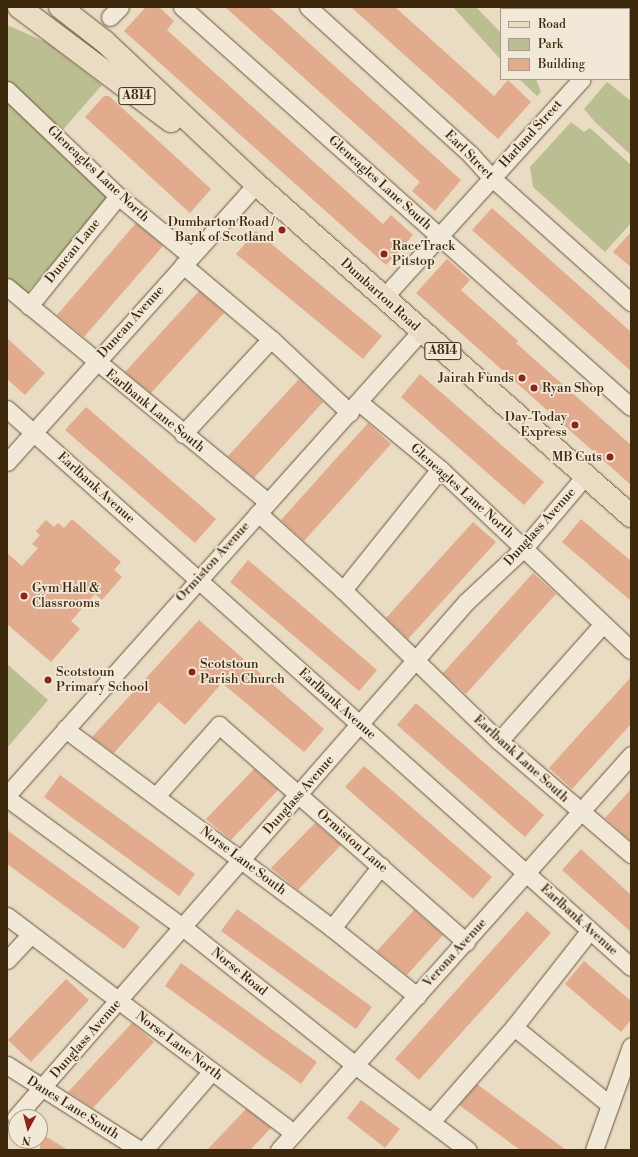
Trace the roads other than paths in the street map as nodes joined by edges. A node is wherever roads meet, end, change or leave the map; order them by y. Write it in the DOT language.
graph roads {
  1 [pos="19,7"];
  2 [pos="60,7"];
  3 [pos="182,7"];
  4 [pos="308,7"];
  5 [pos="581,80"];
  6 [pos="7,90"];
  7 [pos="491,178"];
  8 [pos="256,184"];
  9 [pos="118,196"];
  10 [pos="439,236"];
  11 [pos="187,261"];
  12 [pos="7,287"];
  13 [pos="384,298"];
  14 [pos="631,302"];
  15 [pos="29,306"];
  16 [pos="421,331"];
  17 [pos="271,339"];
  18 [pos="96,362"];
  19 [pos="355,407"];
  20 [pos="631,407"];
  21 [pos="7,409"];
  22 [pos="33,432"];
  23 [pos="183,434"];
  24 [pos="7,462"];
  25 [pos="440,469"];
  26 [pos="585,476"];
  27 [pos="263,508"];
  28 [pos="631,516"];
  29 [pos="524,548"];
  30 [pos="197,579"];
  31 [pos="342,590"];
  32 [pos="602,625"];
  33 [pos="631,650"];
  34 [pos="416,660"];
  35 [pos="360,725"];
  36 [pos="65,729"];
  37 [pos="499,740"];
  38 [pos="631,755"];
  39 [pos="299,794"];
  40 [pos="7,795"];
  41 [pos="156,796"];
  42 [pos="7,798"];
  43 [pos="580,811"];
  44 [pos="631,854"];
  45 [pos="242,860"];
  46 [pos="381,866"];
  47 [pos="527,872"];
  48 [pos="7,916"];
  49 [pos="184,928"];
  50 [pos="332,928"];
  51 [pos="590,930"];
  52 [pos="31,934"];
  53 [pos="466,942"];
  54 [pos="7,960"];
  55 [pos="631,967"];
  56 [pos="417,996"];
  57 [pos="119,1001"];
  58 [pos="514,1027"];
  59 [pos="631,1046"];
  60 [pos="7,1065"];
  61 [pos="355,1065"];
  62 [pos="212,1071"];
  63 [pos="42,1089"];
  64 [pos="610,1105"];
  65 [pos="23,1109"];
  66 [pos="431,1122"];
  67 [pos="294,1133"];
  68 [pos="140,1150"];
  69 [pos="144,1150"];
  70 [pos="279,1150"];
  71 [pos="468,1150"];
  72 [pos="594,1150"];
  1 -- 8 [label="main road, Dumbarton Road / A814"];
  2 -- 8 [label="main road, Dumbarton Road / A814"];
  3 -- 10 [label="street, Gleneagles Lane South"];
  4 -- 7 [label="street, Earl Street"];
  5 -- 7 [label="street, Harland Street"];
  6 -- 9 [label="street, Gleneagles Lane North"];
  7 -- 10 [label="street, Harland Street"];
  7 -- 14 [label="street, Earl Street"];
  8 -- 11 [label="street, Duncan Avenue"];
  8 -- 13 [label="main road, Dumbarton Road / A814"];
  9 -- 11 [label="street, Gleneagles Lane North"];
  9 -- 15 [label="street, Duncan Lane"];
  10 -- 13 [label="street, Harland Street"];
  10 -- 20 [label="street, Gleneagles Lane South"];
  11 -- 17 [label="street, Gleneagles Lane North"];
  11 -- 18 [label="street, Duncan Avenue"];
  12 -- 15 [label="street, Earlbank Lane South"];
  13 -- 16 [label="main road, Dumbarton Road / A814"];
  15 -- 18 [label="street, Earlbank Lane South"];
  16 -- 19 [label="street, Ormiston Avenue"];
  16 -- 26 [label="main road, Dumbarton Road / A814"];
  17 -- 19 [label="street, Gleneagles Lane North"];
  17 -- 23 [label="street"];
  18 -- 22 [label="street, Duncan Avenue"];
  18 -- 23 [label="street, Earlbank Lane South"];
  19 -- 25 [label="street, Gleneagles Lane North"];
  19 -- 27 [label="street, Ormiston Avenue"];
  21 -- 22 [label="street, Earlbank Avenue"];
  22 -- 24 [label="street, Duncan Avenue"];
  22 -- 30 [label="street, Earlbank Avenue"];
  23 -- 27 [label="street, Earlbank Lane South"];
  25 -- 29 [label="street, Gleneagles Lane North"];
  25 -- 31 [label="street"];
  26 -- 28 [label="main road, Dumbarton Road / A814"];
  26 -- 29 [label="street, Dunglass Avenue"];
  27 -- 30 [label="street, Ormiston Avenue"];
  27 -- 31 [label="street, Earlbank Lane South"];
  29 -- 32 [label="street, Gleneagles Lane North"];
  29 -- 34 [label="street, Dunglass Avenue"];
  30 -- 35 [label="street, Earlbank Avenue"];
  30 -- 36 [label="street, Ormiston Avenue"];
  31 -- 34 [label="street, Earlbank Lane South"];
  32 -- 33 [label="street, Gleneagles Lane North"];
  32 -- 37 [label="street"];
  34 -- 35 [label="street, Dunglass Avenue"];
  34 -- 37 [label="street, Earlbank Lane South"];
  35 -- 39 [label="street, Dunglass Avenue"];
  35 -- 47 [label="street, Earlbank Avenue"];
  36 -- 40 [label="street, Ormiston Avenue"];
  36 -- 41 [label="street, Norse Lane South"];
  37 -- 43 [label="street, Earlbank Lane South"];
  38 -- 43 [label="street, Verona Avenue"];
  39 -- 41 [label="street, Ormiston Lane"];
  39 -- 45 [label="street, Dunglass Avenue"];
  39 -- 46 [label="street, Ormiston Lane"];
  41 -- 45 [label="street, Norse Lane South"];
  42 -- 49 [label="street, Norse Road"];
  43 -- 44 [label="street, Earlbank Lane South"];
  43 -- 47 [label="street, Verona Avenue"];
  45 -- 49 [label="street, Dunglass Avenue"];
  45 -- 50 [label="street, Norse Lane South"];
  46 -- 50 [label="street"];
  46 -- 53 [label="street, Ormiston Lane"];
  47 -- 51 [label="street, Earlbank Avenue"];
  47 -- 53 [label="street, Verona Avenue"];
  48 -- 52 [label="street, Norse Lane North"];
  49 -- 57 [label="street, Dunglass Avenue"];
  49 -- 61 [label="street, Norse Road"];
  50 -- 56 [label="street, Norse Lane South"];
  51 -- 55 [label="street, Earlbank Avenue"];
  51 -- 58 [label="street"];
  52 -- 54 [label="street"];
  52 -- 57 [label="street, Norse Lane North"];
  53 -- 56 [label="street, Verona Avenue"];
  56 -- 61 [label="street, Verona Avenue"];
  57 -- 62 [label="street, Norse Lane North"];
  57 -- 63 [label="street, Dunglass Avenue"];
  58 -- 64 [label="street"];
  58 -- 66 [label="street"];
  59 -- 64 [label="street"];
  60 -- 63 [label="street, Danes Lane South"];
  61 -- 66 [label="street, Norse Road"];
  61 -- 67 [label="street, Verona Avenue"];
  62 -- 67 [label="street, Norse Lane North"];
  62 -- 69 [label="street"];
  63 -- 65 [label="street, Dunglass Avenue"];
  63 -- 68 [label="street, Danes Lane South"];
  64 -- 72 [label="street"];
  66 -- 71 [label="street, Norse Road"];
  67 -- 70 [label="street, Verona Avenue"];
}
